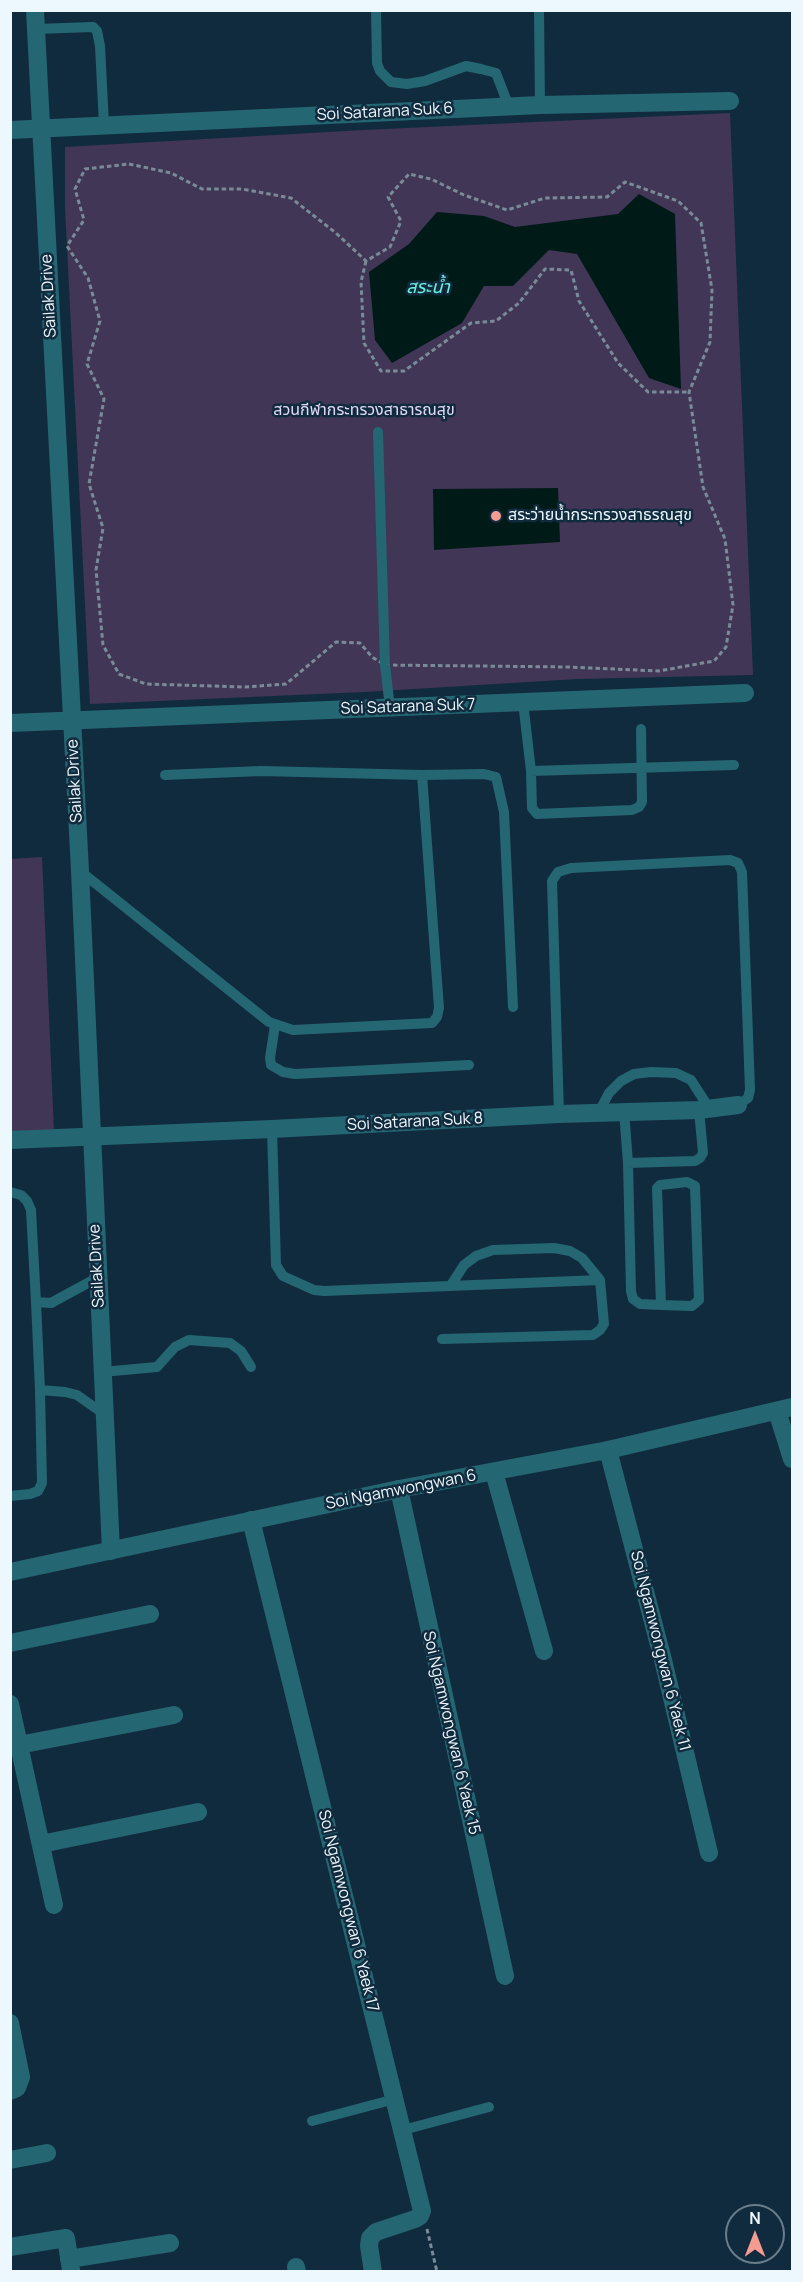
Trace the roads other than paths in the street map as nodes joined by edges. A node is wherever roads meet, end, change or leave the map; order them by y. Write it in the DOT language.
graph roads {
  1 [pos="35,10"];
  2 [pos="376,10"];
  3 [pos="539,10"];
  4 [pos="36,29"];
  5 [pos="730,101"];
  6 [pos="540,105"];
  7 [pos="509,107"];
  8 [pos="104,125"];
  9 [pos="41,128"];
  10 [pos="10,130"];
  11 [pos="378,432"];
  12 [pos="745,693"];
  13 [pos="523,702"];
  14 [pos="390,708"];
  15 [pos="72,721"];
  16 [pos="10,723"];
  17 [pos="641,729"];
  18 [pos="735,765"];
  19 [pos="642,767"];
  20 [pos="531,771"];
  21 [pos="165,775"];
  22 [pos="422,775"];
  23 [pos="80,871"];
  24 [pos="513,1007"];
  25 [pos="275,1025"];
  26 [pos="469,1065"];
  27 [pos="738,1106"];
  28 [pos="704,1109"];
  29 [pos="599,1112"];
  30 [pos="624,1112"];
  31 [pos="559,1114"];
  32 [pos="272,1130"];
  33 [pos="91,1137"];
  34 [pos="10,1140"];
  35 [pos="628,1163"];
  36 [pos="10,1192"];
  37 [pos="98,1278"];
  38 [pos="600,1280"];
  39 [pos="451,1285"];
  40 [pos="36,1302"];
  41 [pos="661,1305"];
  42 [pos="442,1339"];
  43 [pos="251,1367"];
  44 [pos="102,1372"];
  45 [pos="40,1390"];
  46 [pos="785,1409"];
  47 [pos="104,1414"];
  48 [pos="608,1450"];
  49 [pos="792,1459"];
  50 [pos="494,1472"];
  51 [pos="399,1490"];
  52 [pos="10,1496"];
  53 [pos="251,1520"];
  54 [pos="111,1551"];
  55 [pos="10,1572"];
  56 [pos="150,1614"];
  57 [pos="10,1643"];
  58 [pos="544,1651"];
  59 [pos="10,1704"];
  60 [pos="174,1715"];
  61 [pos="19,1744"];
  62 [pos="198,1812"];
  63 [pos="41,1844"];
  64 [pos="709,1853"];
  65 [pos="54,1905"];
  66 [pos="505,1976"];
  67 [pos="10,2023"];
  68 [pos="10,2091"];
  69 [pos="395,2099"];
  70 [pos="489,2107"];
  71 [pos="312,2121"];
  72 [pos="403,2130"];
  73 [pos="47,2153"];
  74 [pos="10,2160"];
  75 [pos="170,2244"];
  76 [pos="10,2247"];
  77 [pos="70,2265"];
  78 [pos="373,2271"];
  1 -- 4 [label="street, Sailak Drive"];
  2 -- 7 [label="lane"];
  3 -- 6 [label="lane"];
  4 -- 8 [label="lane"];
  4 -- 9 [label="street, Sailak Drive"];
  5 -- 6 [label="street, Soi Satarana Suk 6"];
  6 -- 7 [label="street, Soi Satarana Suk 6"];
  7 -- 8 [label="street, Soi Satarana Suk 6"];
  8 -- 9 [label="street, Soi Satarana Suk 6"];
  9 -- 10 [label="street, Soi Satarana Suk 6"];
  9 -- 15 [label="street, Sailak Drive"];
  11 -- 14 [label="lane"];
  12 -- 13 [label="street, Soi Satarana Suk 7"];
  13 -- 14 [label="street, Soi Satarana Suk 7"];
  13 -- 20 [label="lane"];
  14 -- 15 [label="street, Soi Satarana Suk 7"];
  15 -- 16 [label="street, Soi Satarana Suk 7"];
  15 -- 23 [label="street, Sailak Drive"];
  17 -- 19 [label="lane"];
  18 -- 19 [label="lane"];
  19 -- 20 [label="lane"];
  19 -- 20 [label="lane"];
  21 -- 22 [label="lane"];
  22 -- 24 [label="lane"];
  22 -- 25 [label="lane"];
  23 -- 25 [label="lane"];
  23 -- 33 [label="street, Sailak Drive"];
  25 -- 26 [label="lane"];
  27 -- 28 [label="street, Soi Satarana Suk 8"];
  27 -- 31 [label="lane"];
  28 -- 29 [label="lane"];
  28 -- 30 [label="street, Soi Satarana Suk 8"];
  28 -- 35 [label="lane"];
  29 -- 30 [label="street, Soi Satarana Suk 8"];
  29 -- 31 [label="street, Soi Satarana Suk 8"];
  30 -- 35 [label="lane"];
  31 -- 32 [label="street, Soi Satarana Suk 8"];
  32 -- 33 [label="street, Soi Satarana Suk 8"];
  32 -- 39 [label="lane"];
  33 -- 34 [label="street, Soi Satarana Suk 8"];
  33 -- 37 [label="street, Sailak Drive"];
  35 -- 41 [label="lane"];
  36 -- 40 [label="lane"];
  37 -- 40 [label="lane"];
  37 -- 44 [label="street, Sailak Drive"];
  38 -- 39 [label="lane"];
  38 -- 39 [label="lane"];
  38 -- 42 [label="lane"];
  40 -- 45 [label="lane"];
  41 -- 41 [label="lane"];
  43 -- 44 [label="lane"];
  44 -- 47 [label="street, Sailak Drive"];
  45 -- 47 [label="lane"];
  45 -- 52 [label="lane"];
  46 -- 48 [label="street, Soi Ngamwongwan 6"];
  46 -- 49 [label="street"];
  47 -- 54 [label="street, Sailak Drive"];
  48 -- 50 [label="street, Soi Ngamwongwan 6"];
  48 -- 64 [label="street, Soi Ngamwongwan 6 Yaek 11"];
  50 -- 51 [label="street, Soi Ngamwongwan 6"];
  50 -- 58 [label="street"];
  51 -- 53 [label="street, Soi Ngamwongwan 6"];
  51 -- 66 [label="street, Soi Ngamwongwan 6 Yaek 15"];
  53 -- 54 [label="street, Soi Ngamwongwan 6"];
  53 -- 69 [label="street, Soi Ngamwongwan 6 Yaek 17"];
  54 -- 55 [label="street, Soi Ngamwongwan 6"];
  56 -- 57 [label="street"];
  59 -- 61 [label="street"];
  60 -- 61 [label="street"];
  61 -- 63 [label="street"];
  62 -- 63 [label="street"];
  63 -- 65 [label="street"];
  67 -- 68 [label="street"];
  69 -- 71 [label="lane"];
  69 -- 72 [label="street, Soi Ngamwongwan 6 Yaek 17"];
  70 -- 72 [label="lane"];
  72 -- 78 [label="street, Soi Ngamwongwan 6 Yaek 17"];
  73 -- 74 [label="street"];
  75 -- 77 [label="street"];
  76 -- 77 [label="street"];
}
